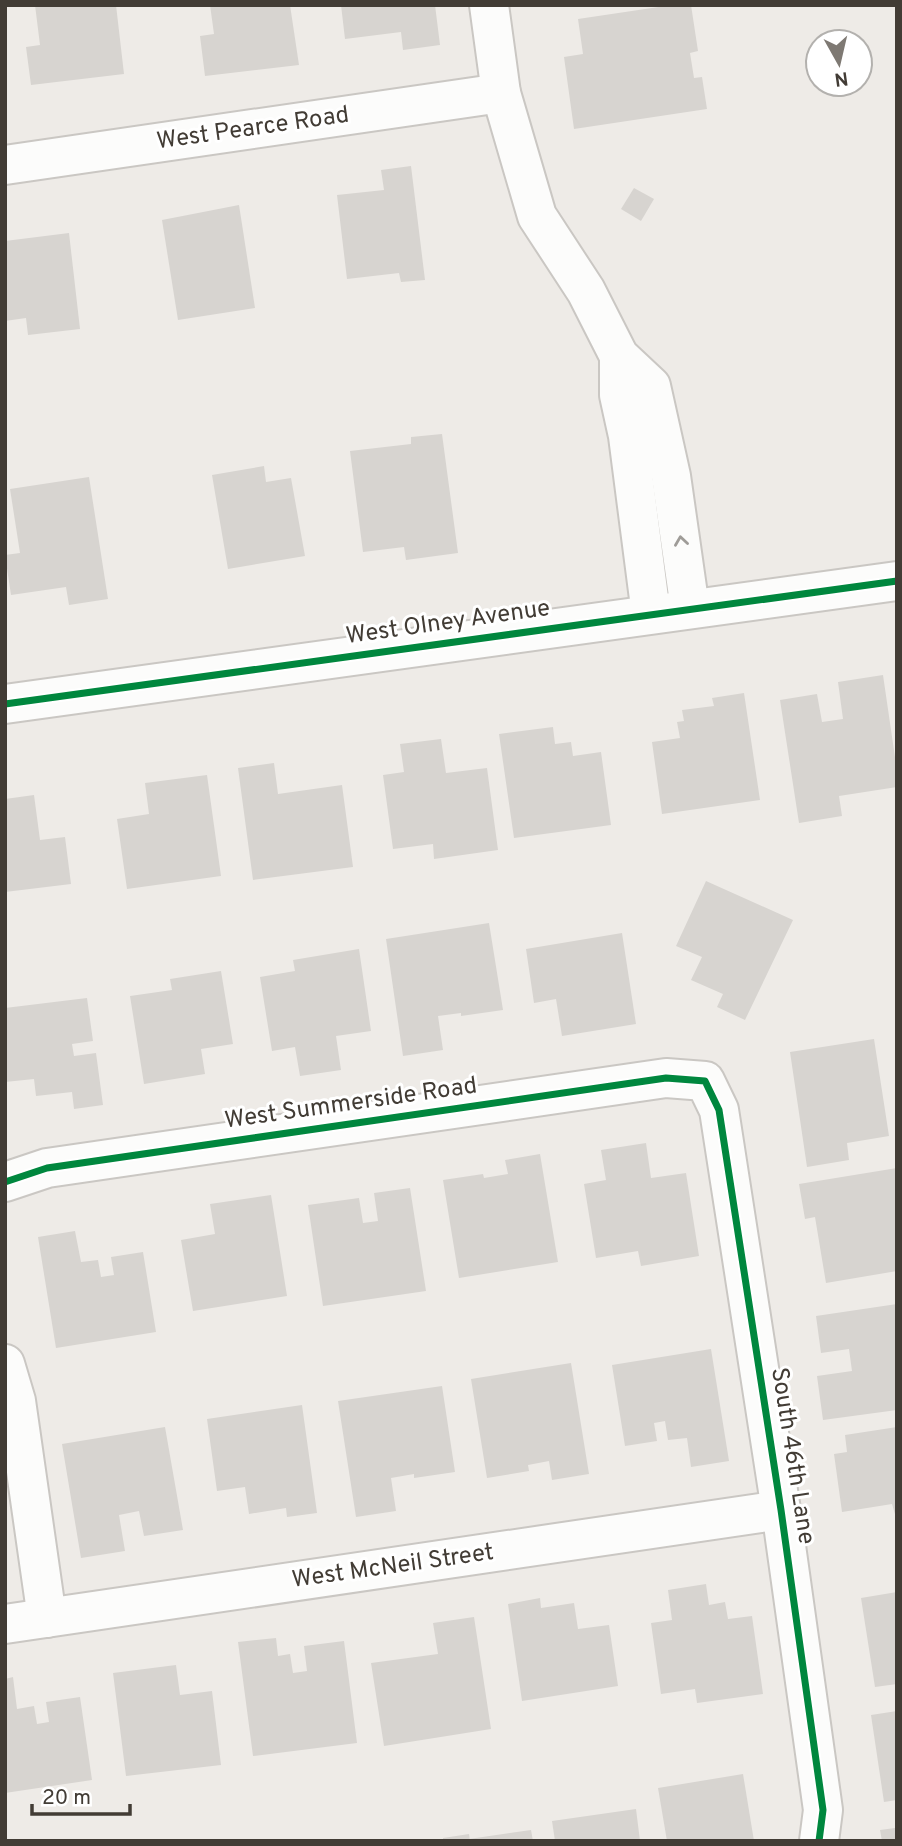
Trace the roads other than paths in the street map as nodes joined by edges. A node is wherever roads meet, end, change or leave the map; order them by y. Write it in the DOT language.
graph roads {
  1 [pos="489,5"];
  2 [pos="501,93"];
  3 [pos="5,165"];
  4 [pos="619,356"];
  5 [pos="671,476"];
  6 [pos="634,482"];
  7 [pos="897,581"];
  8 [pos="690,609"];
  9 [pos="651,614"];
  10 [pos="5,704"];
  11 [pos="705,1081"];
  12 [pos="5,1182"];
  13 [pos="5,1364"];
  14 [pos="781,1510"];
  15 [pos="47,1618"];
  16 [pos="5,1624"];
  17 [pos="819,1841"];
  1 -- 2 [label="street"];
  2 -- 3 [label="street, West Pearce Road"];
  2 -- 4 [label="street"];
  4 -- 5 [label="street"];
  4 -- 6 [label="street"];
  5 -- 6 [label="street"];
  8 -- 5 [label="street, one-way"];
  6 -- 9 [label="street"];
  7 -- 8 [label="street, West Olney Avenue"];
  8 -- 9 [label="street, West Olney Avenue"];
  9 -- 10 [label="street, West Olney Avenue"];
  11 -- 12 [label="street, West Summerside Road"];
  11 -- 14 [label="street, South 46th Lane"];
  13 -- 15 [label="street"];
  14 -- 15 [label="street, West McNeil Street"];
  14 -- 17 [label="street, South 46th Lane"];
  15 -- 16 [label="street, West McNeil Street"];
}
